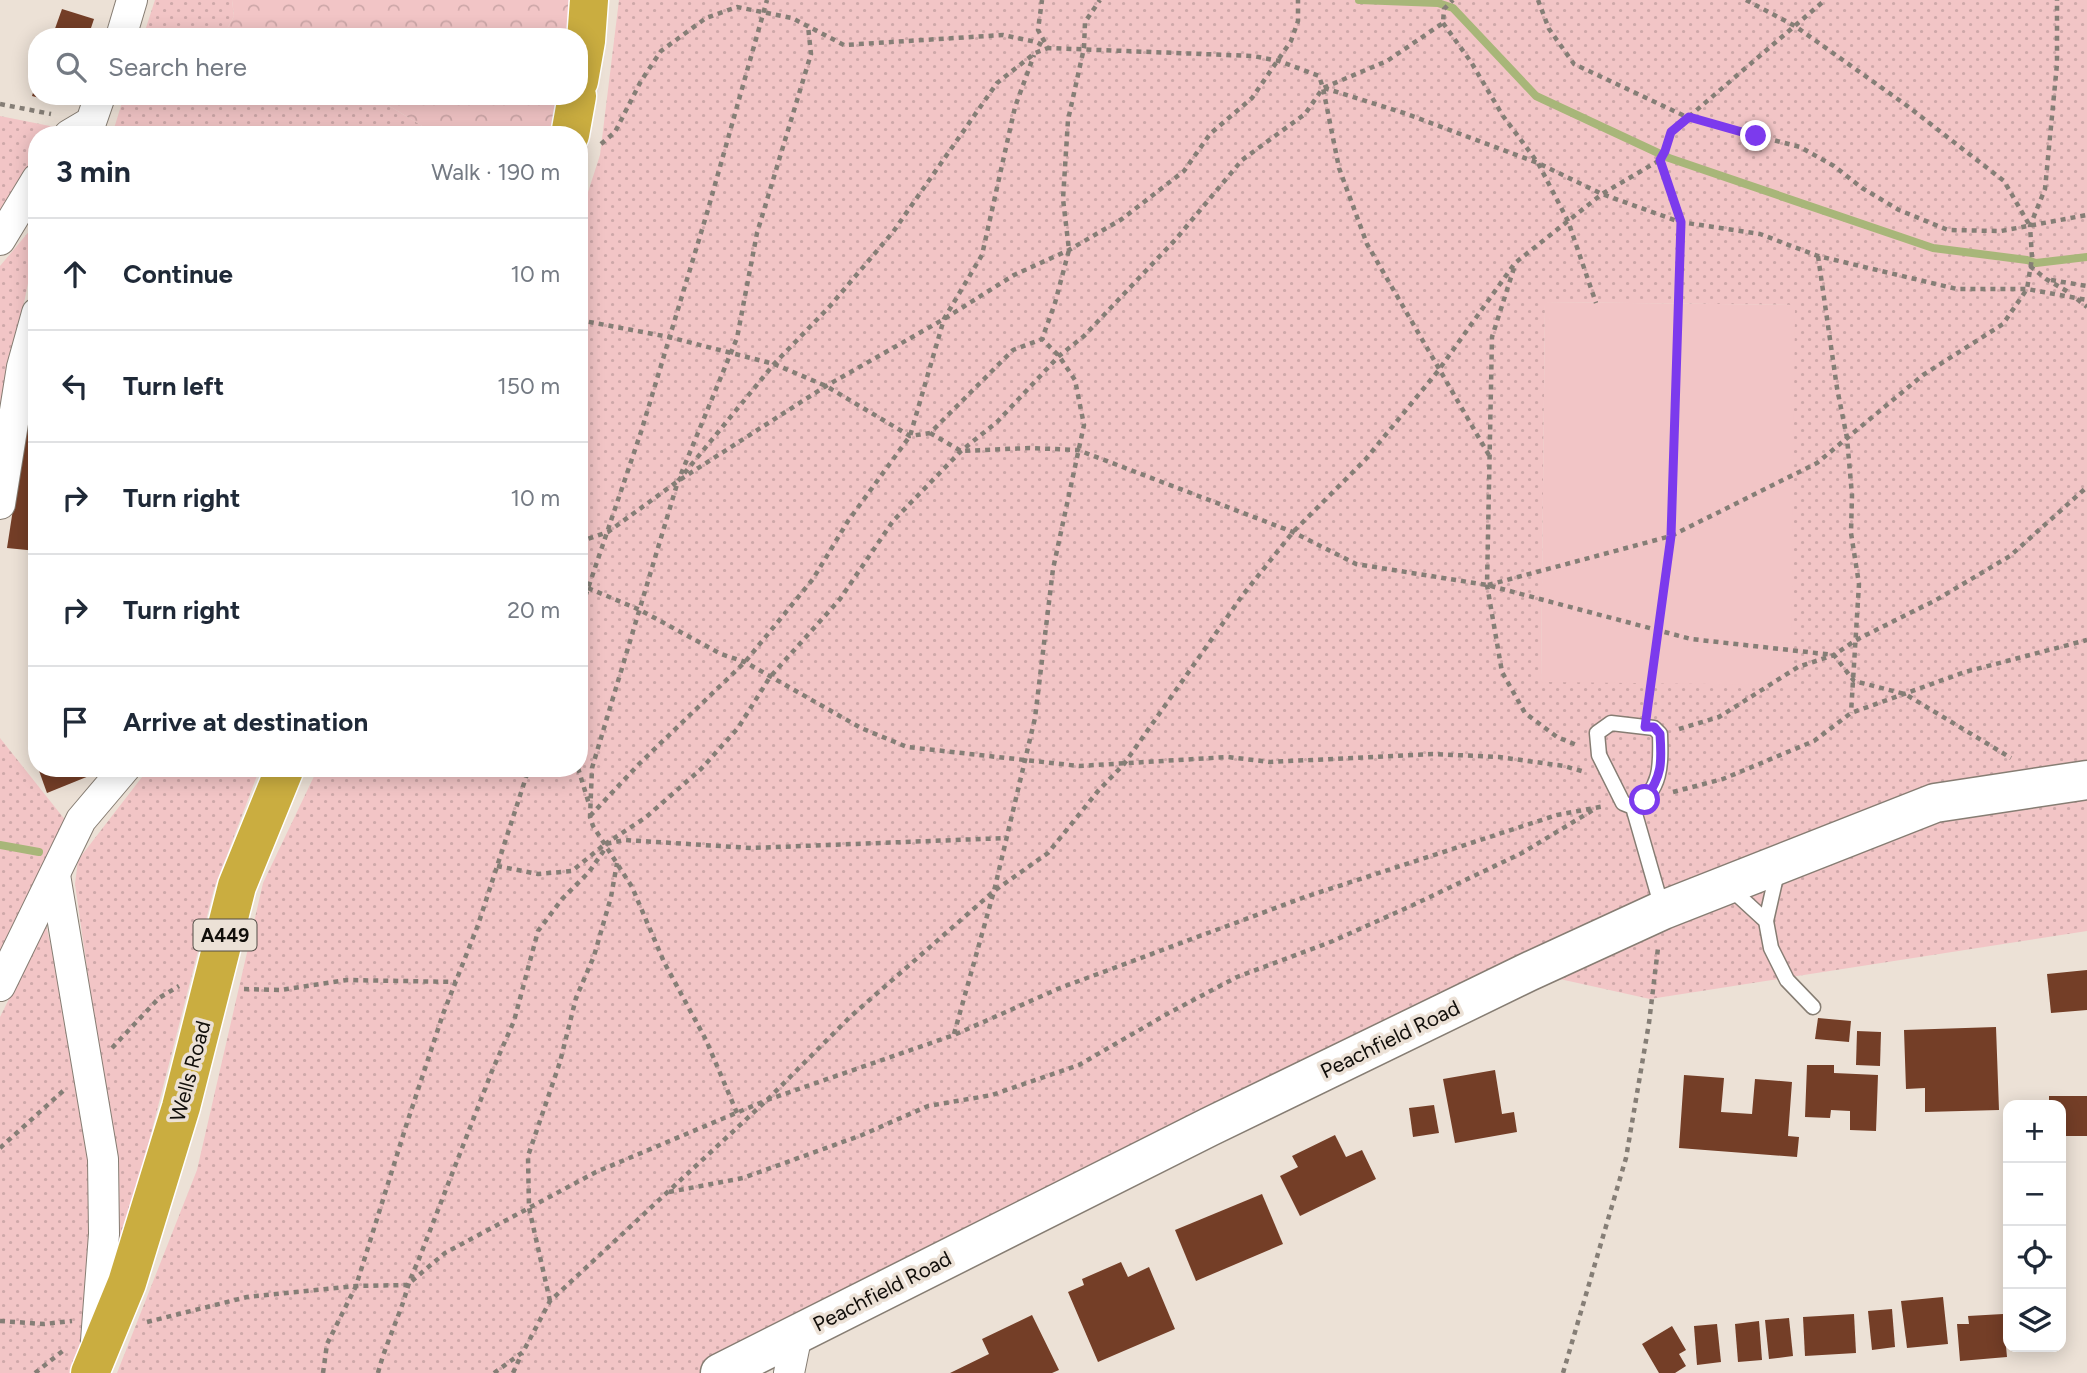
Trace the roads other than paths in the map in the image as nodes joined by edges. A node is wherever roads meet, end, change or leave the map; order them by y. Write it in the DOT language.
graph roads {
  1 [pos="132,0"];
  2 [pos="589,0"];
  3 [pos="124,28"];
  4 [pos="587,28"];
  5 [pos="579,105"];
  6 [pos="582,126"];
  7 [pos="28,194"];
  8 [pos="0,240"];
  9 [pos="28,345"];
  10 [pos="0,504"];
  11 [pos="117,777"];
  12 [pos="281,777"];
  13 [pos="2071,782"];
  14 [pos="1634,803"];
  15 [pos="1779,863"];
  16 [pos="55,875"];
  17 [pos="1726,884"];
  18 [pos="1663,910"];
  19 [pos="1766,921"];
  20 [pos="0,986"];
  21 [pos="1813,1007"];
  22 [pos="104,1321"];
  23 [pos="797,1334"];
  24 [pos="92,1367"];
  25 [pos="720,1373"];
  26 [pos="789,1373"];
  1 -- 3 [label="street"];
  2 -- 4 [label="highway"];
  5 -- 6 [label="highway"];
  7 -- 8 [label="street"];
  9 -- 10 [label="street"];
  11 -- 16 [label="street"];
  12 -- 22 [label="highway, Wells Road / A449"];
  13 -- 15 [label="street, Peachfield Road"];
  14 -- 14 [label="lane"];
  14 -- 18 [label="lane"];
  15 -- 17 [label="street, Peachfield Road"];
  15 -- 19 [label="lane"];
  16 -- 20 [label="street"];
  16 -- 22 [label="street"];
  17 -- 18 [label="street, Peachfield Road"];
  17 -- 19 [label="lane"];
  18 -- 23 [label="street, Peachfield Road"];
  19 -- 21 [label="lane"];
  22 -- 24 [label="highway, Wells Road / A449"];
  23 -- 25 [label="street, Peachfield Road"];
  23 -- 26 [label="street"];
}
